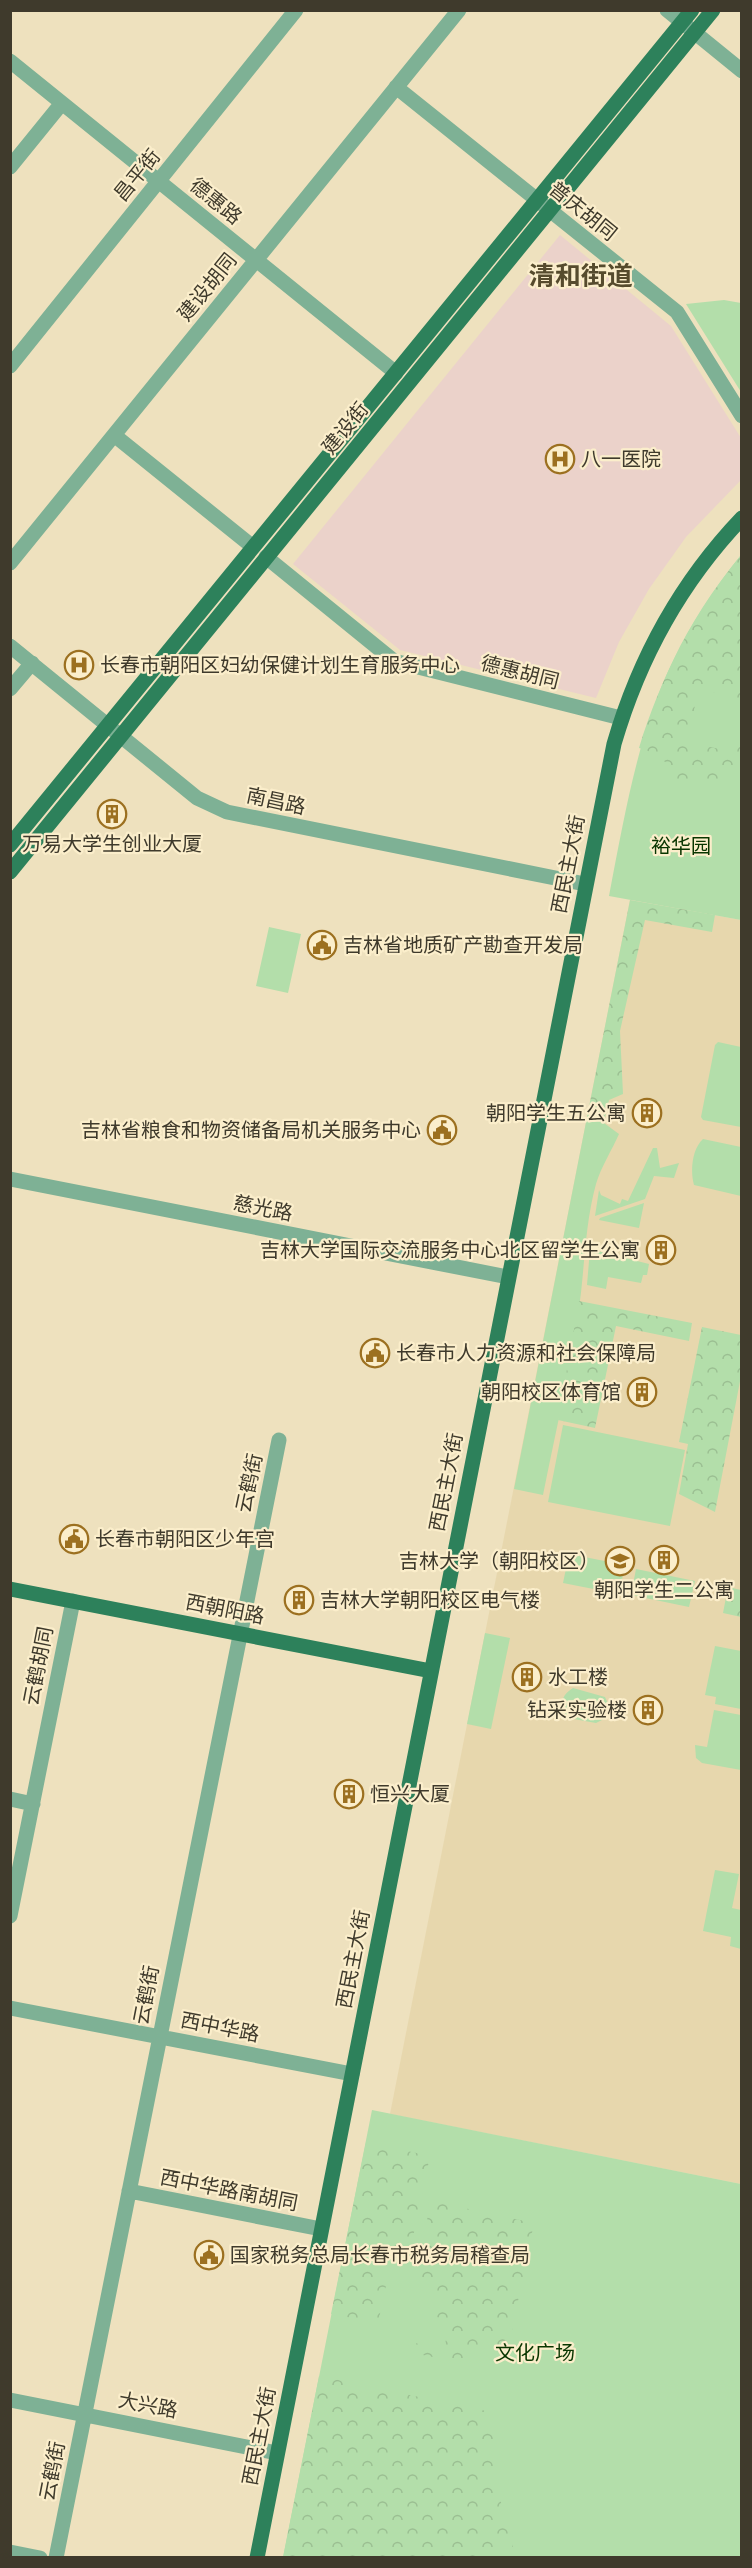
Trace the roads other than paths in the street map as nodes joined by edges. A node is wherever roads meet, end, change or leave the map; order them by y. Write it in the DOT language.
graph roads {
  1 [pos="296,10"];
  2 [pos="459,10"];
  3 [pos="667,10"];
  4 [pos="713,10"];
  5 [pos="687,17"];
  6 [pos="695,33"];
  7 [pos="10,61"];
  8 [pos="741,71"];
  9 [pos="396,87"];
  10 [pos="62,103"];
  11 [pos="10,166"];
  12 [pos="159,181"];
  13 [pos="537,200"];
  14 [pos="550,211"];
  15 [pos="256,260"];
  16 [pos="10,366"];
  17 [pos="396,373"];
  18 [pos="741,416"];
  19 [pos="114,435"];
  20 [pos="741,518"];
  21 [pos="254,547"];
  22 [pos="267,557"];
  23 [pos="10,563"];
  24 [pos="10,646"];
  25 [pos="32,663"];
  26 [pos="10,689"];
  27 [pos="621,718"];
  28 [pos="108,724"];
  29 [pos="121,735"];
  30 [pos="10,845"];
  31 [pos="10,872"];
  32 [pos="585,884"];
  33 [pos="10,1179"];
  34 [pos="508,1277"];
  35 [pos="279,1440"];
  36 [pos="10,1588"];
  37 [pos="72,1601"];
  38 [pos="239,1633"];
  39 [pos="431,1671"];
  40 [pos="10,1799"];
  41 [pos="33,1804"];
  42 [pos="10,1916"];
  43 [pos="10,2008"];
  44 [pos="159,2037"];
  45 [pos="352,2074"];
  46 [pos="129,2191"];
  47 [pos="321,2229"];
  48 [pos="10,2400"];
  49 [pos="85,2414"];
  50 [pos="277,2453"];
  51 [pos="10,2552"];
  52 [pos="40,2558"];
  53 [pos="56,2558"];
  54 [pos="257,2558"];
  1 -- 12 [label="street, 昌平街"];
  2 -- 9 [label="street, 建设胡同"];
  3 -- 5 [label="street"];
  4 -- 6 [label="main road, 建设街"];
  5 -- 6 [label="street"];
  5 -- 13 [label="main road, 建设街"];
  6 -- 8 [label="street"];
  6 -- 14 [label="main road, 建设街"];
  7 -- 10 [label="street, 德惠路"];
  9 -- 13 [label="street, 普庆胡同"];
  9 -- 15 [label="street, 建设胡同"];
  10 -- 11 [label="street"];
  10 -- 12 [label="street, 德惠路"];
  12 -- 15 [label="street, 德惠路"];
  12 -- 16 [label="street, 昌平街"];
  13 -- 14 [label="street, 普庆胡同"];
  13 -- 17 [label="main road, 建设街"];
  14 -- 18 [label="street, 普庆胡同"];
  14 -- 22 [label="main road, 建设街"];
  15 -- 17 [label="street, 德惠路"];
  15 -- 19 [label="street, 建设胡同"];
  17 -- 21 [label="main road, 建设街"];
  19 -- 21 [label="street"];
  19 -- 23 [label="street, 建设胡同"];
  20 -- 27 [label="main road, 西民主大街"];
  21 -- 28 [label="main road, 建设街"];
  22 -- 27 [label="street, 德惠胡同"];
  22 -- 29 [label="main road, 建设街"];
  24 -- 25 [label="street, 南昌路"];
  25 -- 26 [label="street"];
  25 -- 28 [label="street, 南昌路"];
  27 -- 32 [label="main road, 西民主大街"];
  28 -- 29 [label="street, 南昌路"];
  28 -- 30 [label="main road, 建设街"];
  29 -- 31 [label="main road, 建设街"];
  29 -- 32 [label="street, 南昌路"];
  32 -- 34 [label="main road, 西民主大街"];
  33 -- 34 [label="street, 慈光路"];
  34 -- 39 [label="main road, 西民主大街"];
  35 -- 38 [label="street, 云鹤街"];
  36 -- 37 [label="main road, 西朝阳路"];
  37 -- 38 [label="main road, 西朝阳路"];
  37 -- 41 [label="street, 云鹤胡同"];
  38 -- 39 [label="main road, 西朝阳路"];
  38 -- 44 [label="street, 云鹤街"];
  39 -- 45 [label="main road, 西民主大街"];
  40 -- 41 [label="street"];
  41 -- 42 [label="street, 云鹤胡同"];
  43 -- 44 [label="street, 西中华路"];
  44 -- 45 [label="street, 西中华路"];
  44 -- 46 [label="street, 云鹤街"];
  45 -- 47 [label="main road, 西民主大街"];
  46 -- 47 [label="street, 西中华路南胡同"];
  46 -- 49 [label="street, 云鹤街"];
  47 -- 50 [label="main road, 西民主大街"];
  48 -- 49 [label="street, 大兴路"];
  49 -- 50 [label="street, 大兴路"];
  49 -- 53 [label="street, 云鹤街"];
  50 -- 54 [label="main road, 西民主大街"];
  51 -- 52 [label="street"];
}
